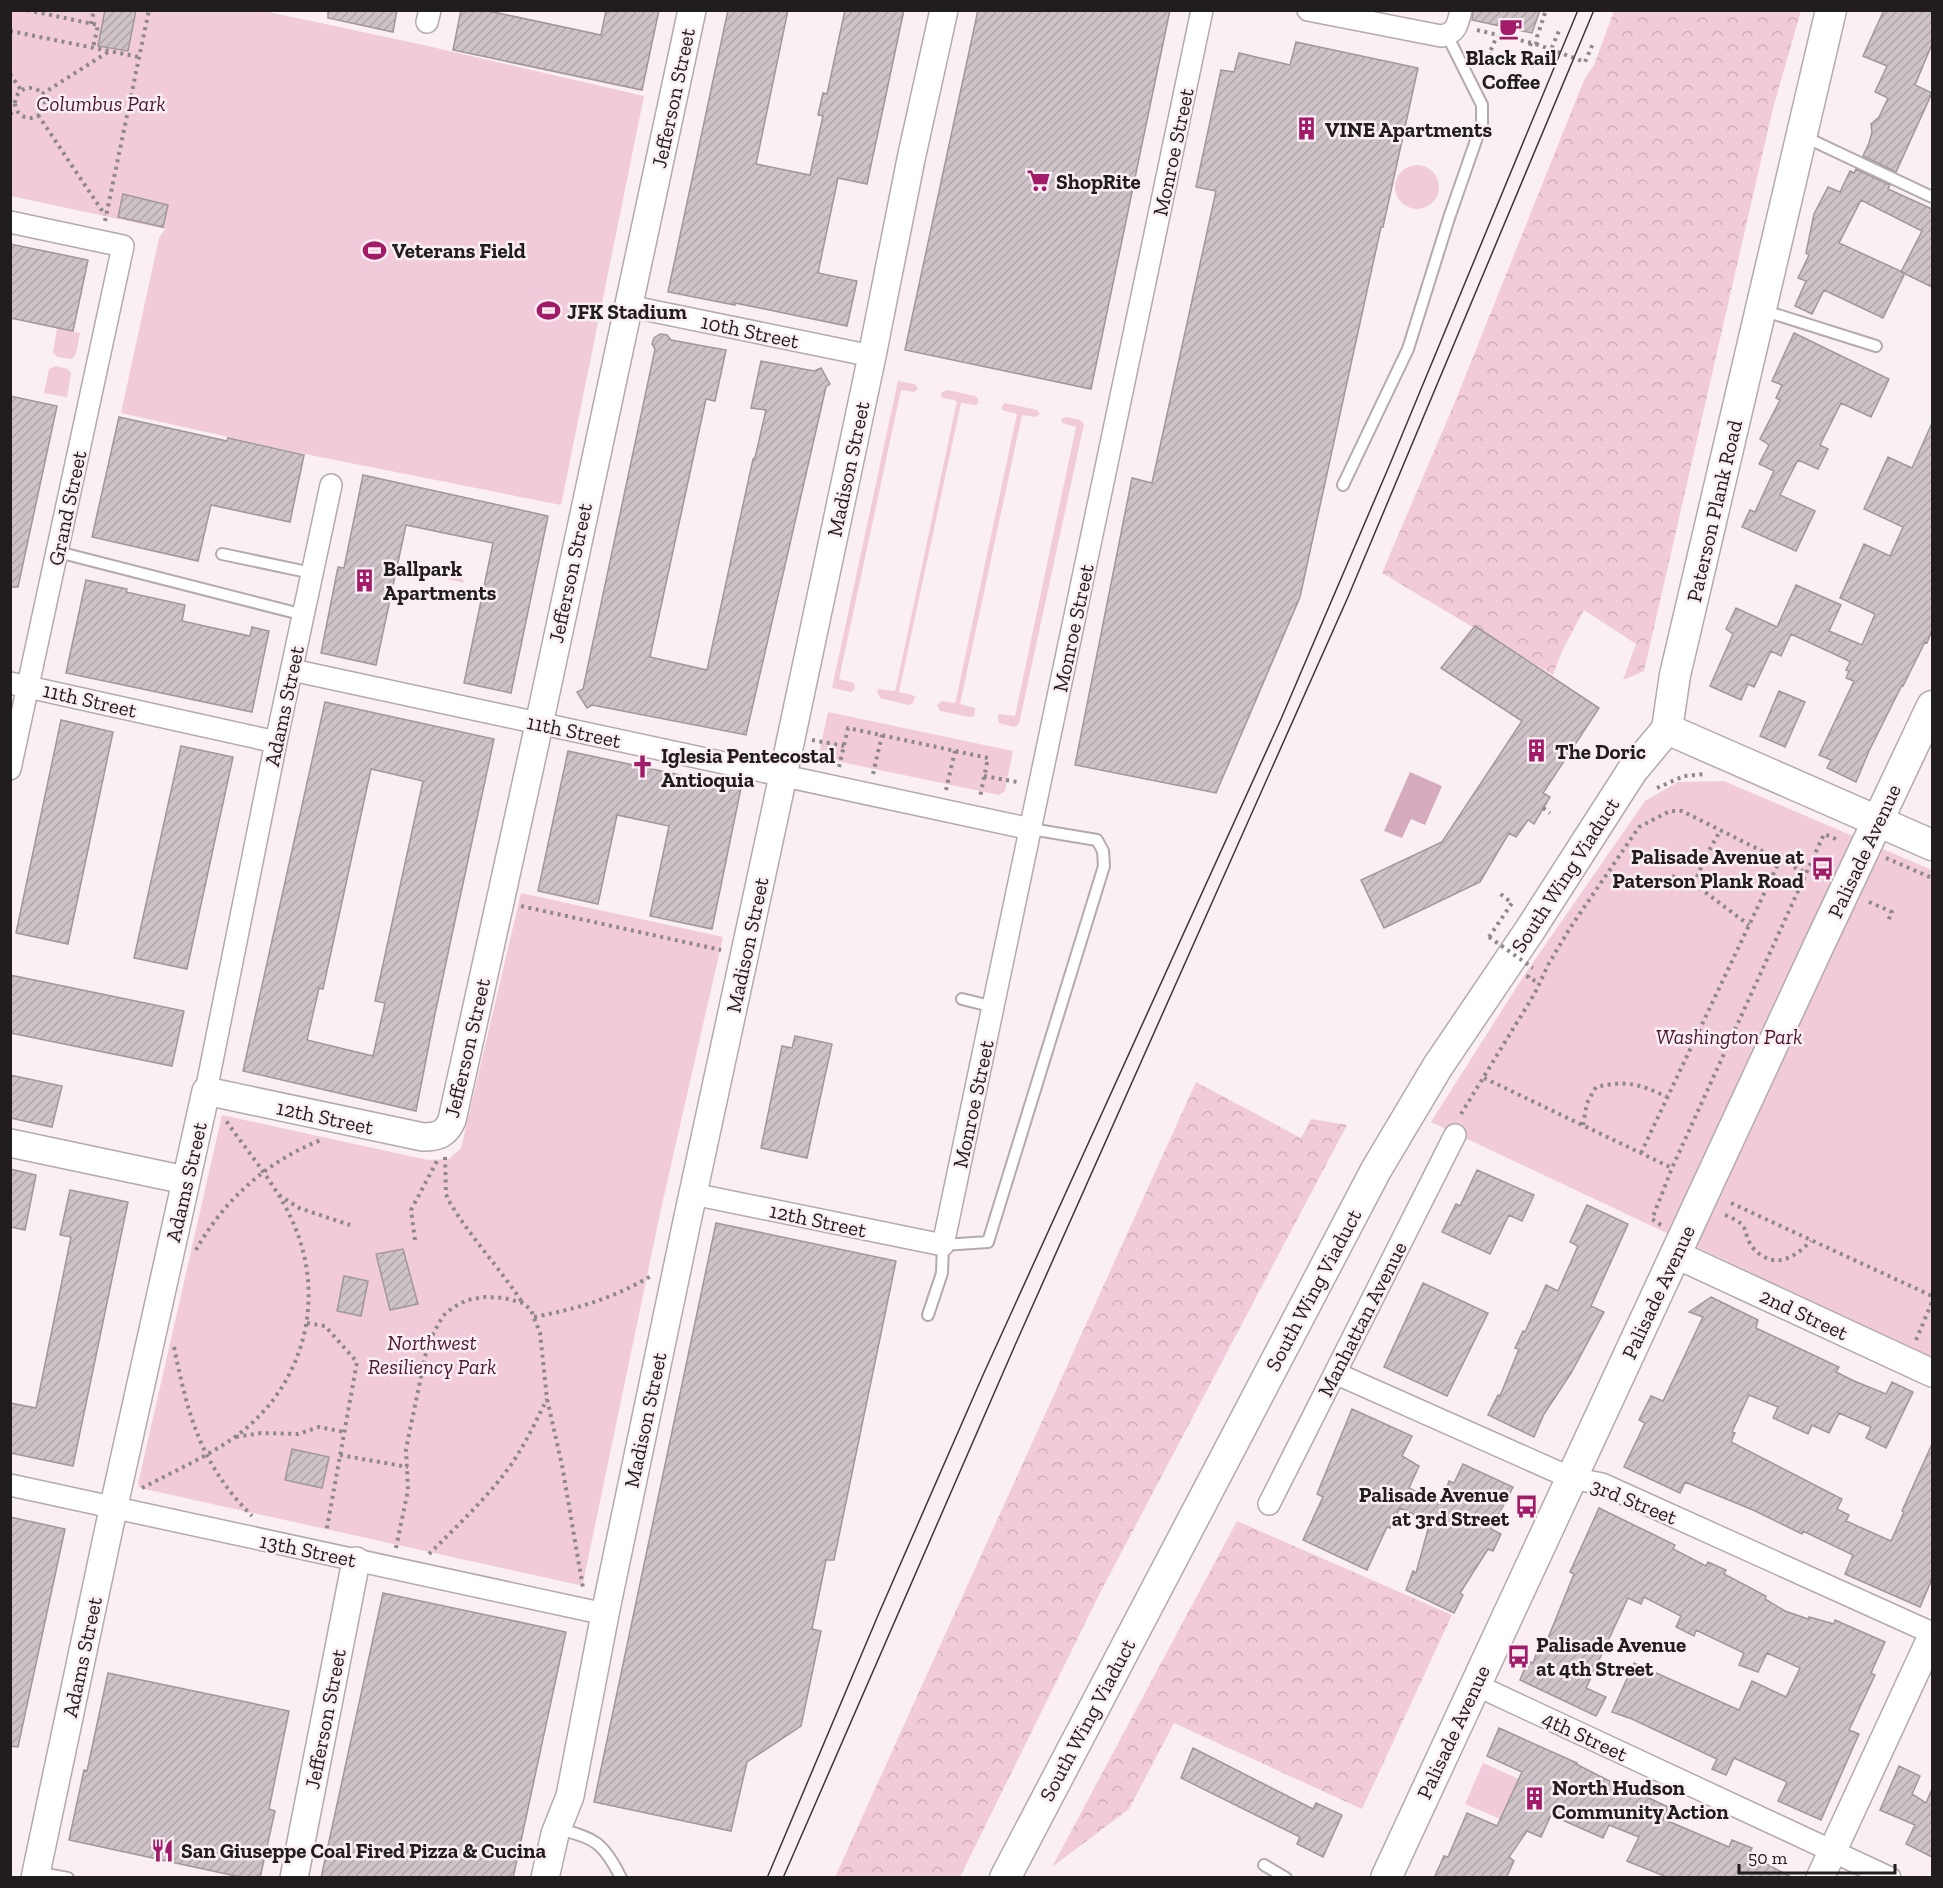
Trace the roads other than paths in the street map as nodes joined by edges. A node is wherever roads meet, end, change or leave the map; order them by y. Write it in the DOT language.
graph roads {
  1 [pos="692,10"];
  2 [pos="944,10"];
  3 [pos="1202,10"];
  4 [pos="1308,10"];
  5 [pos="1461,10"];
  6 [pos="1831,10"];
  7 [pos="1447,35"];
  8 [pos="1802,135"];
  9 [pos="1932,197"];
  10 [pos="10,222"];
  11 [pos="628,306"];
  12 [pos="1761,310"];
  13 [pos="1876,346"];
  14 [pos="872,356"];
  15 [pos="331,485"];
  16 [pos="1343,485"];
  17 [pos="58,552"];
  18 [pos="222,554"];
  19 [pos="312,573"];
  20 [pos="304,615"];
  21 [pos="292,670"];
  22 [pos="20,685"];
  23 [pos="1932,706"];
  24 [pos="538,724"];
  25 [pos="1667,729"];
  26 [pos="276,742"];
  27 [pos="10,769"];
  28 [pos="783,776"];
  29 [pos="1878,822"];
  30 [pos="1032,829"];
  31 [pos="1932,845"];
  32 [pos="962,999"];
  33 [pos="994,1007"];
  34 [pos="212,1101"];
  35 [pos="1455,1135"];
  36 [pos="10,1143"];
  37 [pos="443,1148"];
  38 [pos="185,1180"];
  39 [pos="693,1194"];
  40 [pos="943,1245"];
  41 [pos="1675,1254"];
  42 [pos="928,1315"];
  43 [pos="1335,1372"];
  44 [pos="1932,1373"];
  45 [pos="1571,1478"];
  46 [pos="10,1485"];
  47 [pos="125,1500"];
  48 [pos="1269,1504"];
  49 [pos="356,1561"];
  50 [pos="605,1614"];
  51 [pos="1932,1634"];
  52 [pos="1476,1685"];
  53 [pos="557,1828"];
  54 [pos="1832,1850"];
  55 [pos="1264,1865"];
  56 [pos="36,1874"];
  57 [pos="68,1878"];
  58 [pos="294,1878"];
  59 [pos="545,1878"];
  60 [pos="621,1878"];
  61 [pos="1005,1878"];
  62 [pos="1286,1878"];
  63 [pos="1386,1878"];
  64 [pos="1820,1878"];
  65 [pos="1890,1878"];
  1 -- 11 [label="street, Jefferson Street"];
  2 -- 14 [label="street, Madison Street"];
  3 -- 30 [label="street, Monroe Street"];
  4 -- 7 [label="street"];
  5 -- 7 [label="street"];
  6 -- 8 [label="main road, Paterson Plank Road"];
  7 -- 16 [label="lane"];
  8 -- 9 [label="lane"];
  8 -- 12 [label="main road, Paterson Plank Road"];
  10 -- 17 [label="street, Grand Street"];
  11 -- 14 [label="street, 10th Street"];
  11 -- 24 [label="street, Jefferson Street"];
  12 -- 13 [label="lane"];
  12 -- 25 [label="main road, Paterson Plank Road"];
  14 -- 28 [label="street, Madison Street"];
  15 -- 19 [label="street, Adams Street"];
  17 -- 20 [label="lane"];
  17 -- 22 [label="street, Grand Street"];
  18 -- 19 [label="lane"];
  19 -- 20 [label="street, Adams Street"];
  20 -- 21 [label="street, Adams Street"];
  21 -- 24 [label="street, 11th Street"];
  21 -- 26 [label="street, Adams Street"];
  22 -- 26 [label="street, 11th Street"];
  22 -- 27 [label="street, Grand Street"];
  23 -- 29 [label="main road, Palisade Avenue"];
  24 -- 28 [label="street, 11th Street"];
  24 -- 37 [label="street, Jefferson Street"];
  25 -- 29 [label="main road"];
  25 -- 61 [label="main road, South Wing Viaduct"];
  26 -- 34 [label="street, Adams Street"];
  28 -- 30 [label="street, 11th Street"];
  28 -- 39 [label="street, Madison Street"];
  29 -- 31 [label="main road"];
  29 -- 41 [label="main road, Palisade Avenue"];
  30 -- 33 [label="street, Monroe Street"];
  30 -- 40 [label="lane"];
  32 -- 33 [label="lane"];
  33 -- 40 [label="street, Monroe Street"];
  34 -- 37 [label="street, 12th Street"];
  34 -- 38 [label="street, Adams Street"];
  35 -- 43 [label="street, Manhattan Avenue"];
  36 -- 38 [label="street"];
  38 -- 47 [label="street, Adams Street"];
  39 -- 40 [label="street, 12th Street"];
  39 -- 50 [label="street, Madison Street"];
  40 -- 42 [label="lane"];
  41 -- 44 [label="street, 2nd Street"];
  41 -- 45 [label="main road, Palisade Avenue"];
  43 -- 45 [label="street, 3rd Street"];
  43 -- 48 [label="street, Manhattan Avenue"];
  45 -- 51 [label="street, 3rd Street"];
  45 -- 52 [label="main road, Palisade Avenue"];
  46 -- 47 [label="street, 13th Street"];
  47 -- 49 [label="street, 13th Street"];
  47 -- 56 [label="street, Adams Street"];
  49 -- 50 [label="street, 13th Street"];
  49 -- 58 [label="street, Jefferson Street"];
  50 -- 53 [label="street, Madison Street"];
  51 -- 54 [label="street"];
  52 -- 54 [label="street, 4th Street"];
  52 -- 63 [label="main road, Palisade Avenue"];
  53 -- 59 [label="street, Madison Street"];
  53 -- 60 [label="lane"];
  54 -- 64 [label="street"];
  54 -- 65 [label="street, 4th Street"];
  55 -- 62 [label="lane"];
  56 -- 57 [label="lane"];
}
